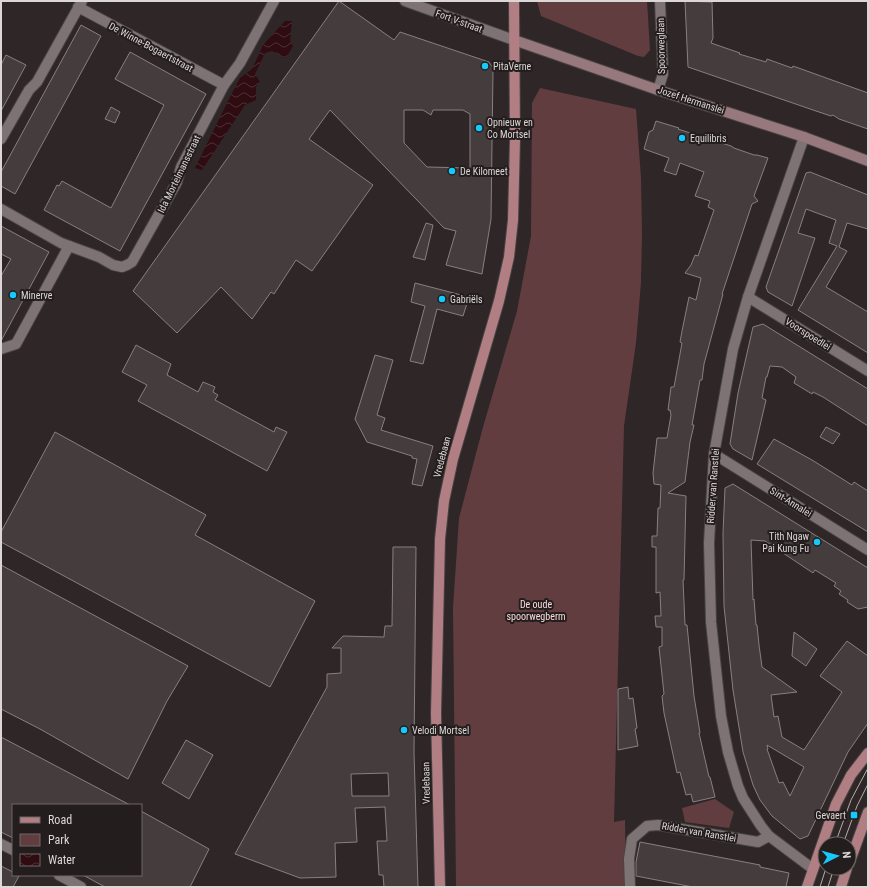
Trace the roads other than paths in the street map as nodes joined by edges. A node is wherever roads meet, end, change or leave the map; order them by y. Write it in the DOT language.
graph roads {
  1 [pos="274,1"];
  2 [pos="405,1"];
  3 [pos="514,1"];
  4 [pos="660,1"];
  5 [pos="80,4"];
  6 [pos="514,40"];
  7 [pos="224,85"];
  8 [pos="658,90"];
  9 [pos="804,137"];
  10 [pos="1,139"];
  11 [pos="868,161"];
  12 [pos="1,209"];
  13 [pos="69,246"];
  14 [pos="748,297"];
  15 [pos="1,349"];
  16 [pos="868,371"];
  17 [pos="714,454"];
  18 [pos="868,550"];
  19 [pos="868,753"];
  20 [pos="868,812"];
  21 [pos="769,836"];
  22 [pos="857,842"];
  23 [pos="1,844"];
  24 [pos="12,850"];
  25 [pos="814,869"];
  26 [pos="61,876"];
  27 [pos="844,876"];
  28 [pos="81,887"];
  29 [pos="440,887"];
  30 [pos="630,887"];
  31 [pos="807,887"];
  32 [pos="841,887"];
  1 -- 7 [label="street, Ida Mortelmansstraat"];
  2 -- 6 [label="street, Fort V-straat"];
  3 -- 6 [label="main road, Vredebaan"];
  4 -- 8 [label="street, Spoorweglaan"];
  5 -- 7 [label="street, De Winne-Bogaertstraat"];
  5 -- 10 [label="street"];
  6 -- 8 [label="street, Jozef Hermanslei"];
  6 -- 29 [label="main road, Vredebaan"];
  7 -- 13 [label="street, Ida Mortelmansstraat"];
  8 -- 9 [label="street, Jozef Hermanslei"];
  9 -- 11 [label="street, Jozef Hermanslei"];
  9 -- 14 [label="street, Ridder van Ranstlei"];
  12 -- 13 [label="street, Ida Mortelmansstraat"];
  13 -- 15 [label="street"];
  14 -- 16 [label="street, Voorspoedlei"];
  14 -- 17 [label="street, Ridder van Ranstlei"];
  17 -- 18 [label="street, Sint-Annalei"];
  17 -- 21 [label="street, Ridder van Ranstlei"];
  19 -- 25 [label="main road"];
  20 -- 22 [label="main road"];
  21 -- 25 [label="street, Ridder van Ranstlei"];
  21 -- 30 [label="street, Ridder van Ranstlei"];
  23 -- 24 [label="street"];
  25 -- 31 [label="main road"];
  26 -- 28 [label="street"];
  27 -- 32 [label="main road"];
}
